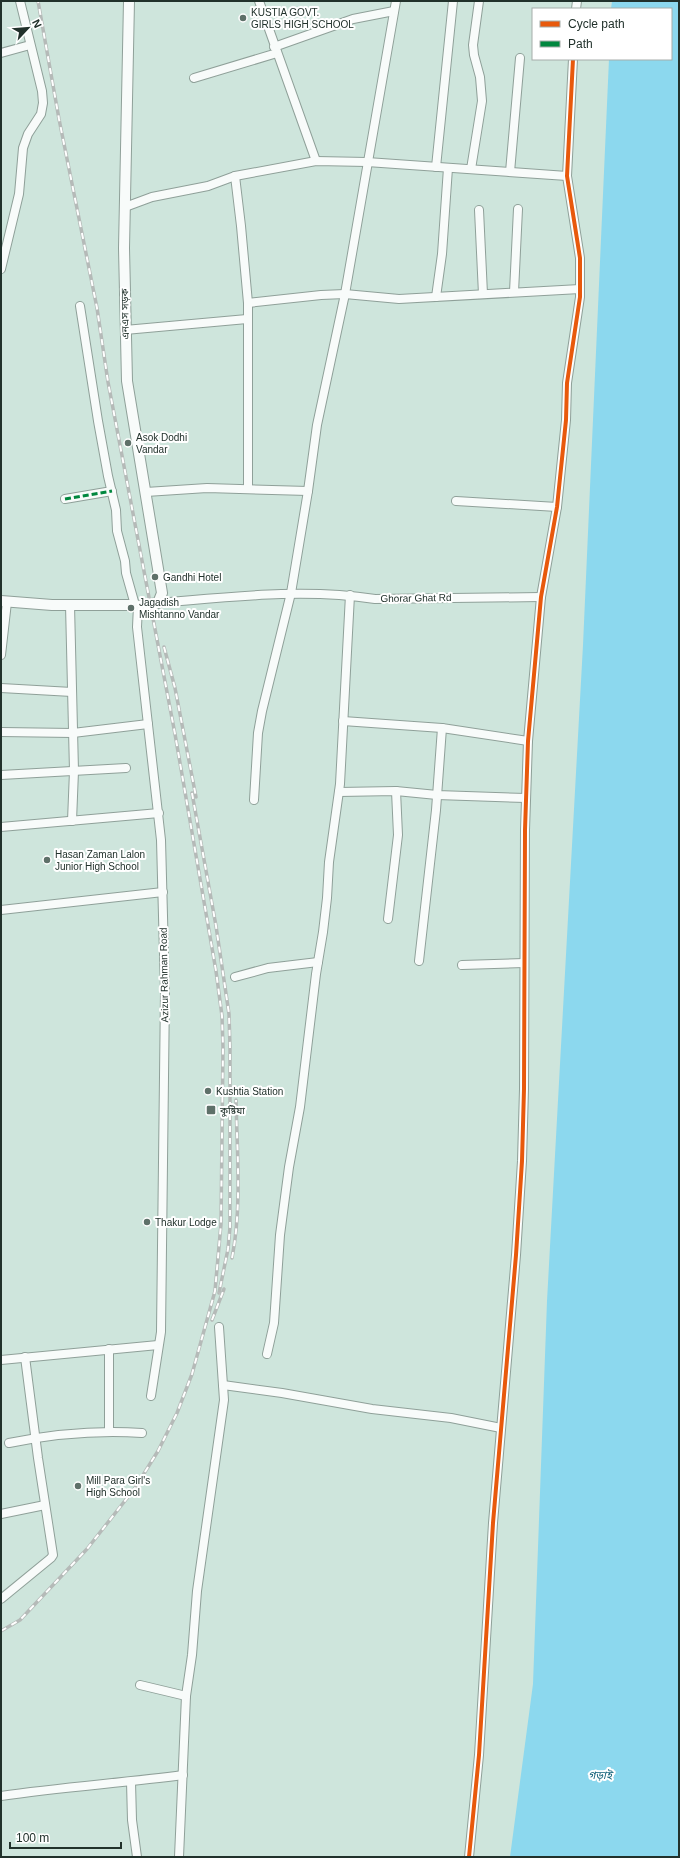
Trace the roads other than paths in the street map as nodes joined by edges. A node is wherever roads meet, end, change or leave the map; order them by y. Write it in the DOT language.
graph roads {
  1 [pos="20,1"];
  2 [pos="129,1"];
  3 [pos="259,1"];
  4 [pos="396,1"];
  5 [pos="453,1"];
  6 [pos="479,1"];
  7 [pos="394,11"];
  8 [pos="30,45"];
  9 [pos="276,50"];
  10 [pos="1,53"];
  11 [pos="520,58"];
  12 [pos="573,60"];
  13 [pos="194,78"];
  14 [pos="316,161"];
  15 [pos="367,162"];
  16 [pos="436,167"];
  17 [pos="448,168"];
  18 [pos="471,169"];
  19 [pos="510,172"];
  20 [pos="235,176"];
  21 [pos="567,176"];
  22 [pos="125,207"];
  23 [pos="518,209"];
  24 [pos="479,210"];
  25 [pos="4,242"];
  26 [pos="1,269"];
  27 [pos="580,289"];
  28 [pos="514,292"];
  29 [pos="344,294"];
  30 [pos="483,294"];
  31 [pos="436,297"];
  32 [pos="248,303"];
  33 [pos="80,306"];
  34 [pos="248,319"];
  35 [pos="125,330"];
  36 [pos="248,489"];
  37 [pos="112,491"];
  38 [pos="308,491"];
  39 [pos="146,492"];
  40 [pos="65,499"];
  41 [pos="456,501"];
  42 [pos="557,507"];
  43 [pos="291,593"];
  44 [pos="350,595"];
  45 [pos="541,597"];
  46 [pos="4,601"];
  47 [pos="158,603"];
  48 [pos="70,605"];
  49 [pos="137,606"];
  50 [pos="1,655"];
  51 [pos="1,688"];
  52 [pos="72,692"];
  53 [pos="343,721"];
  54 [pos="148,724"];
  55 [pos="442,728"];
  56 [pos="1,732"];
  57 [pos="73,733"];
  58 [pos="528,741"];
  59 [pos="126,768"];
  60 [pos="74,771"];
  61 [pos="1,775"];
  62 [pos="396,791"];
  63 [pos="339,792"];
  64 [pos="437,795"];
  65 [pos="526,798"];
  66 [pos="254,800"];
  67 [pos="159,813"];
  68 [pos="72,821"];
  69 [pos="1,827"];
  70 [pos="163,892"];
  71 [pos="1,910"];
  72 [pos="388,919"];
  73 [pos="419,961"];
  74 [pos="318,962"];
  75 [pos="524,963"];
  76 [pos="462,965"];
  77 [pos="235,976"];
  78 [pos="219,1327"];
  79 [pos="158,1346"];
  80 [pos="109,1349"];
  81 [pos="267,1354"];
  82 [pos="25,1357"];
  83 [pos="1,1360"];
  84 [pos="224,1385"];
  85 [pos="151,1396"];
  86 [pos="501,1428"];
  87 [pos="109,1431"];
  88 [pos="142,1433"];
  89 [pos="36,1438"];
  90 [pos="9,1443"];
  91 [pos="45,1506"];
  92 [pos="1,1514"];
  93 [pos="1,1599"];
  94 [pos="140,1685"];
  95 [pos="186,1696"];
  96 [pos="183,1775"];
  97 [pos="131,1782"];
  98 [pos="1,1796"];
  99 [pos="137,1857"];
  100 [pos="179,1857"];
  101 [pos="469,1857"];
  1 -- 8 [label="street"];
  2 -- 22 [label="main road, এনএস সড়ক"];
  3 -- 9 [label="street"];
  4 -- 7 [label="street"];
  5 -- 16 [label="street"];
  6 -- 18 [label="street"];
  7 -- 9 [label="street"];
  7 -- 15 [label="street"];
  8 -- 10 [label="street"];
  8 -- 25 [label="street"];
  9 -- 13 [label="street"];
  9 -- 14 [label="street"];
  11 -- 19 [label="street"];
  12 -- 21 [label="street"];
  14 -- 15 [label="street"];
  14 -- 20 [label="street"];
  15 -- 16 [label="street"];
  15 -- 29 [label="street"];
  16 -- 17 [label="street"];
  17 -- 18 [label="street"];
  17 -- 31 [label="street"];
  18 -- 19 [label="street"];
  19 -- 21 [label="street"];
  20 -- 22 [label="street"];
  20 -- 32 [label="street"];
  21 -- 27 [label="street"];
  22 -- 35 [label="main road, এনএস সড়ক"];
  23 -- 28 [label="street"];
  24 -- 30 [label="street"];
  25 -- 26 [label="street"];
  27 -- 28 [label="street"];
  27 -- 42 [label="street"];
  28 -- 30 [label="street"];
  29 -- 31 [label="street"];
  29 -- 32 [label="street"];
  29 -- 38 [label="street"];
  30 -- 31 [label="street"];
  32 -- 34 [label="street"];
  33 -- 37 [label="street, Azizur Rahman Road"];
  34 -- 35 [label="street"];
  34 -- 36 [label="street"];
  35 -- 39 [label="main road, এনএস সড়ক"];
  36 -- 38 [label="street"];
  36 -- 39 [label="street"];
  37 -- 40 [label="street"];
  37 -- 49 [label="street, Azizur Rahman Road"];
  38 -- 43 [label="street"];
  39 -- 47 [label="main road, এনএস সড়ক"];
  41 -- 42 [label="street"];
  42 -- 45 [label="street"];
  43 -- 44 [label="street, Ghorar Ghat Rd"];
  43 -- 47 [label="street, Ghorar Ghat Rd"];
  43 -- 66 [label="street"];
  44 -- 45 [label="street, Ghorar Ghat Rd"];
  44 -- 53 [label="street"];
  45 -- 58 [label="street"];
  46 -- 48 [label="main road"];
  46 -- 50 [label="street"];
  47 -- 49 [label="main road"];
  48 -- 49 [label="main road"];
  48 -- 52 [label="street"];
  49 -- 54 [label="street, Azizur Rahman Road"];
  51 -- 52 [label="street"];
  52 -- 57 [label="street"];
  53 -- 55 [label="street"];
  53 -- 63 [label="street"];
  54 -- 57 [label="street"];
  54 -- 67 [label="street, Azizur Rahman Road"];
  55 -- 58 [label="street"];
  55 -- 64 [label="street"];
  56 -- 57 [label="street"];
  57 -- 60 [label="street"];
  58 -- 65 [label="street"];
  59 -- 60 [label="street"];
  60 -- 61 [label="street"];
  60 -- 68 [label="street"];
  62 -- 63 [label="street"];
  62 -- 64 [label="street"];
  62 -- 72 [label="street"];
  63 -- 74 [label="street"];
  64 -- 65 [label="street"];
  64 -- 73 [label="street"];
  65 -- 75 [label="street"];
  67 -- 68 [label="street"];
  67 -- 70 [label="street, Azizur Rahman Road"];
  68 -- 69 [label="street"];
  70 -- 71 [label="street"];
  70 -- 79 [label="street, Azizur Rahman Road"];
  74 -- 77 [label="street"];
  74 -- 81 [label="street"];
  75 -- 76 [label="street"];
  75 -- 86 [label="street"];
  78 -- 84 [label="street"];
  79 -- 80 [label="street"];
  79 -- 85 [label="street, Azizur Rahman Road"];
  80 -- 82 [label="street"];
  80 -- 87 [label="street"];
  82 -- 83 [label="street"];
  82 -- 89 [label="street"];
  84 -- 86 [label="street"];
  84 -- 95 [label="street"];
  86 -- 101 [label="street"];
  87 -- 88 [label="street"];
  87 -- 89 [label="street"];
  89 -- 90 [label="street"];
  89 -- 91 [label="street"];
  91 -- 92 [label="street"];
  91 -- 93 [label="street"];
  94 -- 95 [label="street"];
  95 -- 96 [label="street"];
  96 -- 97 [label="street"];
  96 -- 100 [label="street"];
  97 -- 98 [label="street"];
  97 -- 99 [label="street"];
}
